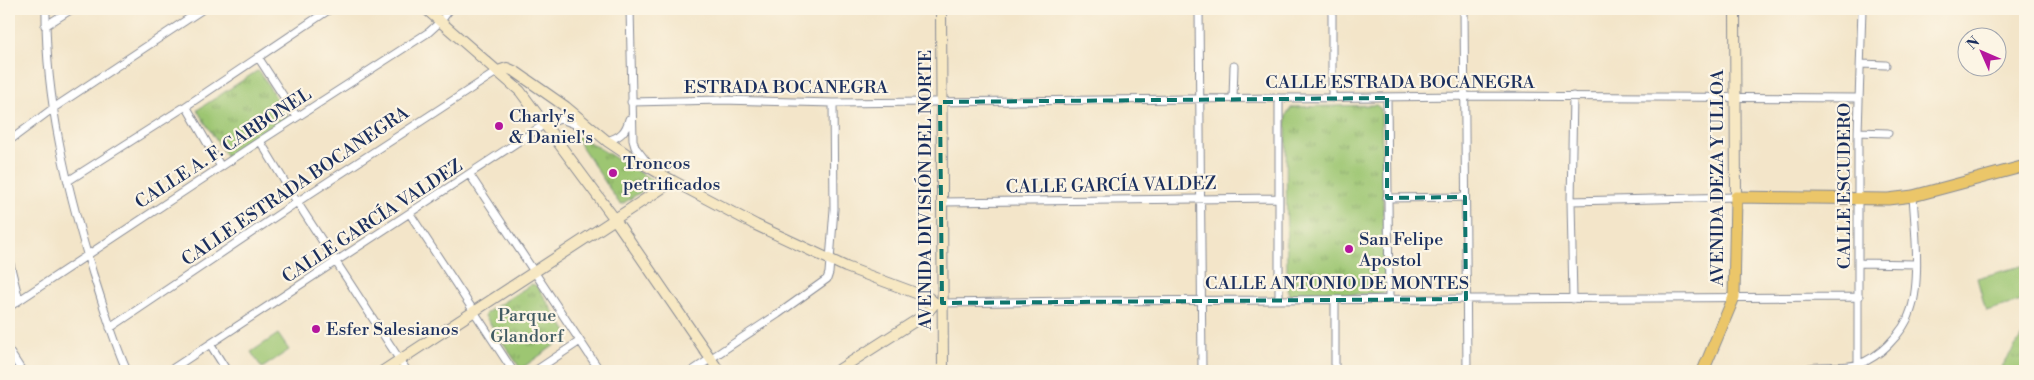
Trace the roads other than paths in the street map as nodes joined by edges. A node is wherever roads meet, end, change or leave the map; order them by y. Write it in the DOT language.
graph roads {
  1 [pos="46,9"];
  2 [pos="72,9"];
  3 [pos="203,9"];
  4 [pos="330,9"];
  5 [pos="426,9"];
  6 [pos="450,9"];
  7 [pos="630,9"];
  8 [pos="941,9"];
  9 [pos="1200,9"];
  10 [pos="1332,9"];
  11 [pos="1464,9"];
  12 [pos="1735,9"];
  13 [pos="1862,9"];
  14 [pos="441,21"];
  15 [pos="45,26"];
  16 [pos="258,56"];
  17 [pos="1861,64"];
  18 [pos="1886,65"];
  19 [pos="1234,66"];
  20 [pos="498,70"];
  21 [pos="1465,96"];
  22 [pos="1573,96"];
  23 [pos="1735,97"];
  24 [pos="1200,98"];
  25 [pos="1233,98"];
  26 [pos="1279,98"];
  27 [pos="1332,98"];
  28 [pos="1387,98"];
  29 [pos="1860,98"];
  30 [pos="631,102"];
  31 [pos="940,102"];
  32 [pos="833,103"];
  33 [pos="186,106"];
  34 [pos="52,109"];
  35 [pos="631,114"];
  36 [pos="297,117"];
  37 [pos="545,124"];
  38 [pos="595,132"];
  39 [pos="1858,132"];
  40 [pos="1888,133"];
  41 [pos="9,141"];
  42 [pos="260,141"];
  43 [pos="607,141"];
  44 [pos="2025,166"];
  45 [pos="221,167"];
  46 [pos="654,170"];
  47 [pos="470,175"];
  48 [pos="68,181"];
  49 [pos="673,181"];
  50 [pos="1913,196"];
  51 [pos="1465,197"];
  52 [pos="1736,197"];
  53 [pos="1202,198"];
  54 [pos="1279,198"];
  55 [pos="1387,198"];
  56 [pos="1571,200"];
  57 [pos="1859,200"];
  58 [pos="297,202"];
  59 [pos="942,202"];
  60 [pos="410,214"];
  61 [pos="614,218"];
  62 [pos="88,255"];
  63 [pos="9,260"];
  64 [pos="830,260"];
  65 [pos="336,262"];
  66 [pos="1859,263"];
  67 [pos="1916,264"];
  68 [pos="534,271"];
  69 [pos="1734,297"];
  70 [pos="1859,298"];
  71 [pos="1389,299"];
  72 [pos="1466,299"];
  73 [pos="1573,299"];
  74 [pos="19,300"];
  75 [pos="1201,300"];
  76 [pos="1279,300"];
  77 [pos="1335,300"];
  78 [pos="938,303"];
  79 [pos="9,307"];
  80 [pos="473,312"];
  81 [pos="110,328"];
  82 [pos="580,341"];
  83 [pos="210,344"];
  84 [pos="9,351"];
  85 [pos="710,359"];
  86 [pos="400,360"];
  87 [pos="1858,364"];
  88 [pos="844,369"];
  89 [pos="22,371"];
  90 [pos="127,371"];
  91 [pos="169,371"];
  92 [pos="227,371"];
  93 [pos="383,371"];
  94 [pos="407,371"];
  95 [pos="513,371"];
  96 [pos="535,371"];
  97 [pos="600,371"];
  98 [pos="692,371"];
  99 [pos="719,371"];
  100 [pos="942,371"];
  101 [pos="1202,371"];
  102 [pos="1335,371"];
  103 [pos="1466,371"];
  104 [pos="1703,371"];
  105 [pos="1799,371"];
  1 -- 15 [label="street"];
  2 -- 15 [label="street"];
  3 -- 34 [label="street"];
  4 -- 16 [label="street"];
  5 -- 14 [label="main road"];
  6 -- 14 [label="street, CALLE A. F. CARBONEL"];
  7 -- 30 [label="street"];
  8 -- 31 [label="main road, AVENIDA DIVISIÓN DEL NORTE"];
  9 -- 24 [label="street"];
  10 -- 27 [label="street"];
  11 -- 21 [label="street"];
  12 -- 23 [label="main road, AVENIDA DEZA Y ULLOA"];
  13 -- 17 [label="street, CALLE ESCUDERO"];
  14 -- 20 [label="main road"];
  14 -- 36 [label="street, CALLE A. F. CARBONEL"];
  15 -- 34 [label="street"];
  16 -- 33 [label="street"];
  16 -- 36 [label="street"];
  17 -- 18 [label="street"];
  17 -- 29 [label="street, CALLE ESCUDERO"];
  19 -- 25 [label="street"];
  20 -- 37 [label="main road"];
  20 -- 38 [label="main road"];
  20 -- 58 [label="street, CALLE ESTRADA BOCANEGRA"];
  21 -- 22 [label="street, CALLE ESTRADA BOCANEGRA"];
  21 -- 28 [label="street, CALLE ESTRADA BOCANEGRA"];
  21 -- 51 [label="street"];
  22 -- 23 [label="street, CALLE ESTRADA BOCANEGRA"];
  22 -- 56 [label="street"];
  23 -- 29 [label="street, CALLE ESTRADA BOCANEGRA"];
  23 -- 52 [label="main road, AVENIDA DEZA Y ULLOA"];
  24 -- 25 [label="street, CALLE ESTRADA BOCANEGRA"];
  24 -- 31 [label="street, CALLE ESTRADA BOCANEGRA"];
  24 -- 53 [label="street"];
  25 -- 26 [label="street, CALLE ESTRADA BOCANEGRA"];
  26 -- 27 [label="street, CALLE ESTRADA BOCANEGRA"];
  26 -- 54 [label="street"];
  27 -- 28 [label="street, CALLE ESTRADA BOCANEGRA"];
  28 -- 55 [label="street"];
  29 -- 39 [label="street, CALLE ESCUDERO"];
  30 -- 32 [label="street, ESTRADA BOCANEGRA"];
  30 -- 35 [label="street"];
  31 -- 32 [label="street, ESTRADA BOCANEGRA"];
  31 -- 59 [label="main road, AVENIDA DIVISIÓN DEL NORTE"];
  32 -- 64 [label="street"];
  33 -- 45 [label="street"];
  33 -- 48 [label="street"];
  34 -- 41 [label="street"];
  34 -- 48 [label="street"];
  35 -- 43 [label="street"];
  35 -- 46 [label="street"];
  36 -- 42 [label="street, CALLE A. F. CARBONEL"];
  37 -- 38 [label="street, CALLE GARCÍA VALDEZ"];
  37 -- 47 [label="street, CALLE GARCÍA VALDEZ"];
  37 -- 61 [label="main road"];
  38 -- 43 [label="main road"];
  39 -- 40 [label="street"];
  39 -- 57 [label="street, CALLE ESCUDERO"];
  42 -- 45 [label="street, CALLE A. F. CARBONEL"];
  42 -- 58 [label="street"];
  43 -- 46 [label="main road"];
  44 -- 50 [label="main road"];
  45 -- 62 [label="street, CALLE A. F. CARBONEL"];
  46 -- 49 [label="main road"];
  47 -- 60 [label="street, CALLE GARCÍA VALDEZ"];
  47 -- 68 [label="street"];
  48 -- 62 [label="street"];
  49 -- 61 [label="main road"];
  49 -- 64 [label="main road"];
  50 -- 57 [label="main road"];
  50 -- 67 [label="street"];
  51 -- 55 [label="street"];
  51 -- 72 [label="street"];
  52 -- 56 [label="street"];
  52 -- 57 [label="main road"];
  52 -- 69 [label="main road, AVENIDA DEZA Y ULLOA"];
  53 -- 54 [label="street, CALLE GARCÍA VALDEZ"];
  53 -- 59 [label="street, CALLE GARCÍA VALDEZ"];
  53 -- 75 [label="street"];
  54 -- 76 [label="street"];
  55 -- 71 [label="street"];
  56 -- 73 [label="street"];
  57 -- 66 [label="street, CALLE ESCUDERO"];
  58 -- 65 [label="street"];
  58 -- 81 [label="street, CALLE ESTRADA BOCANEGRA"];
  59 -- 78 [label="main road, AVENIDA DIVISIÓN DEL NORTE"];
  60 -- 65 [label="street, CALLE GARCÍA VALDEZ"];
  60 -- 80 [label="street"];
  61 -- 68 [label="main road"];
  61 -- 85 [label="main road"];
  62 -- 74 [label="street, CALLE A. F. CARBONEL"];
  62 -- 81 [label="street"];
  63 -- 74 [label="street"];
  64 -- 78 [label="main road"];
  64 -- 85 [label="street"];
  65 -- 83 [label="street, CALLE GARCÍA VALDEZ"];
  65 -- 86 [label="street"];
  66 -- 67 [label="street"];
  66 -- 70 [label="street, CALLE ESCUDERO"];
  67 -- 87 [label="street"];
  68 -- 80 [label="main road"];
  68 -- 82 [label="street"];
  69 -- 70 [label="street, CALLE ANTONIO DE MONTES"];
  69 -- 73 [label="street, CALLE ANTONIO DE MONTES"];
  69 -- 104 [label="main road, AVENIDA DEZA Y ULLOA"];
  70 -- 87 [label="street, CALLE ESCUDERO"];
  71 -- 72 [label="street, CALLE ANTONIO DE MONTES"];
  71 -- 77 [label="street, CALLE ANTONIO DE MONTES"];
  72 -- 73 [label="street, CALLE ANTONIO DE MONTES"];
  72 -- 103 [label="street"];
  74 -- 79 [label="street, CALLE A. F. CARBONEL"];
  75 -- 76 [label="street, CALLE ANTONIO DE MONTES"];
  75 -- 78 [label="street, CALLE ANTONIO DE MONTES"];
  75 -- 101 [label="street"];
  76 -- 77 [label="street, CALLE ANTONIO DE MONTES"];
  77 -- 102 [label="street"];
  78 -- 88 [label="main road"];
  78 -- 100 [label="main road, AVENIDA DIVISIÓN DEL NORTE"];
  80 -- 86 [label="main road"];
  80 -- 95 [label="street"];
  81 -- 90 [label="street"];
  82 -- 96 [label="street"];
  82 -- 97 [label="street"];
  83 -- 91 [label="street, CALLE GARCÍA VALDEZ"];
  83 -- 92 [label="street"];
  84 -- 89 [label="street"];
  85 -- 98 [label="street"];
  85 -- 99 [label="main road"];
  86 -- 93 [label="main road"];
  86 -- 94 [label="street"];
  87 -- 105 [label="street"];
}
